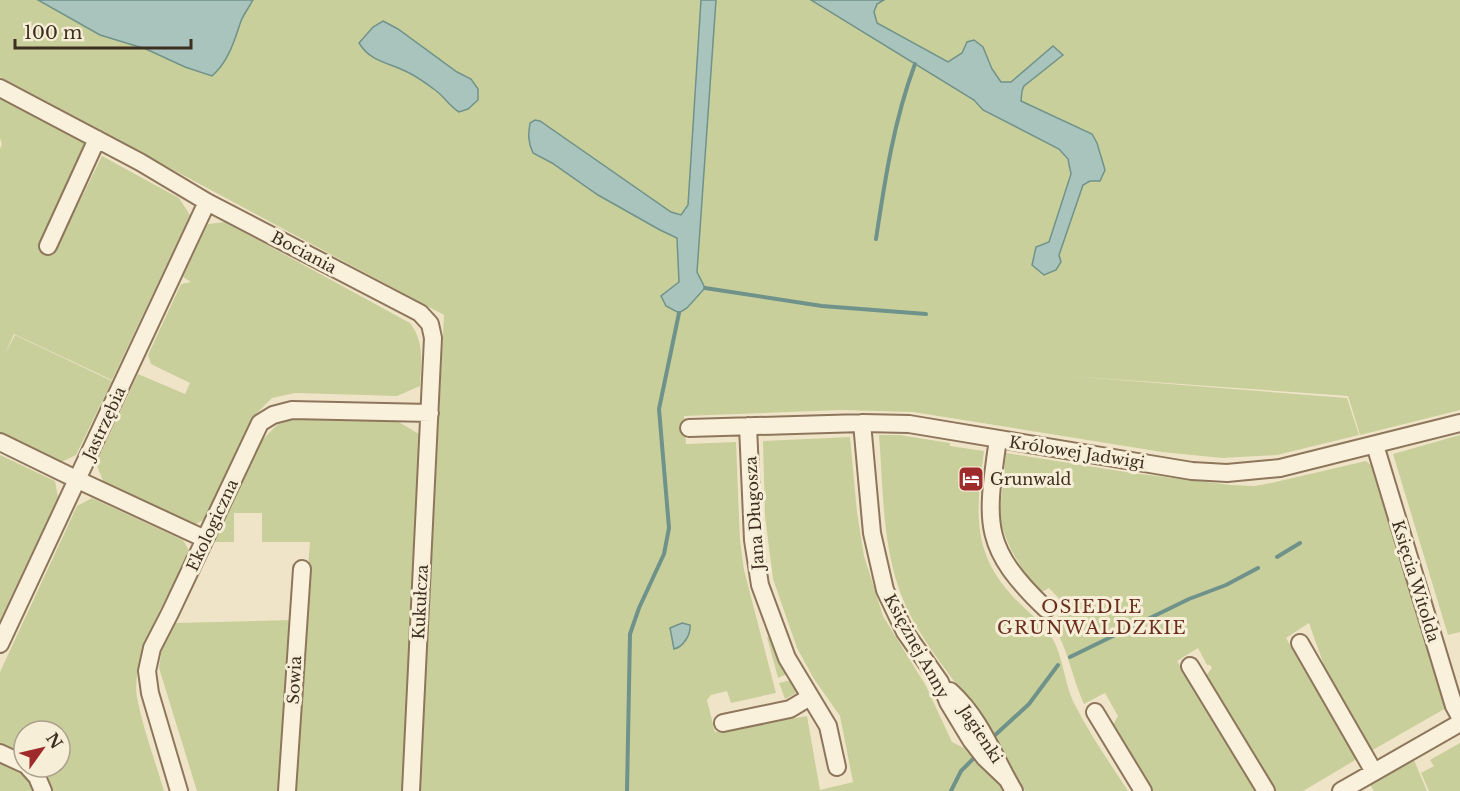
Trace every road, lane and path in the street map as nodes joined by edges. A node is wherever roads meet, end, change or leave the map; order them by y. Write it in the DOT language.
graph roads {
  1 [pos="0,88"];
  2 [pos="97,139"];
  3 [pos="207,202"];
  4 [pos="48,246"];
  5 [pos="430,413"];
  6 [pos="862,423"];
  7 [pos="1460,423"];
  8 [pos="748,426"];
  9 [pos="689,428"];
  10 [pos="998,439"];
  11 [pos="0,442"];
  12 [pos="1375,445"];
  13 [pos="78,480"];
  14 [pos="205,539"];
  15 [pos="302,569"];
  16 [pos="1046,609"];
  17 [pos="1300,643"];
  18 [pos="0,644"];
  19 [pos="1190,666"];
  20 [pos="940,682"];
  21 [pos="810,697"];
  22 [pos="1095,712"];
  23 [pos="1460,717"];
  24 [pos="723,723"];
  25 [pos="1460,723"];
  26 [pos="837,767"];
  27 [pos="1374,772"];
  28 [pos="1011,785"];
  29 [pos="179,791"];
  30 [pos="287,791"];
  31 [pos="411,791"];
  32 [pos="1143,791"];
  33 [pos="1266,791"];
  34 [pos="1341,791"];
  1 -- 2 [label="street, Bociania"];
  2 -- 3 [label="street, Bociania"];
  2 -- 4 [label="street"];
  3 -- 5 [label="street, Bociania"];
  3 -- 13 [label="street, Jastrzębia"];
  5 -- 14 [label="street, Ekologiczna"];
  5 -- 31 [label="street, Kukułcza"];
  6 -- 8 [label="street, Królowej Jadwigi"];
  6 -- 10 [label="street, Królowej Jadwigi"];
  6 -- 20 [label="street, Księżnej Anny"];
  7 -- 12 [label="street, Królowej Jadwigi"];
  8 -- 9 [label="street, Królowej Jadwigi"];
  8 -- 21 [label="street, Jana Długosza"];
  10 -- 12 [label="street, Królowej Jadwigi"];
  10 -- 16 [label="street"];
  11 -- 13 [label="street"];
  12 -- 23 [label="street, Księcia Witolda"];
  13 -- 14 [label="street"];
  13 -- 18 [label="street, Jastrzębia"];
  14 -- 29 [label="street, Ekologiczna"];
  15 -- 30 [label="street, Sowia"];
  17 -- 27 [label="street"];
  19 -- 33 [label="street"];
  20 -- 28 [label="street, Jagienki"];
  21 -- 24 [label="street"];
  21 -- 26 [label="street, Jana Długosza"];
  22 -- 32 [label="street"];
  25 -- 27 [label="street"];
  27 -- 34 [label="street"];
}
